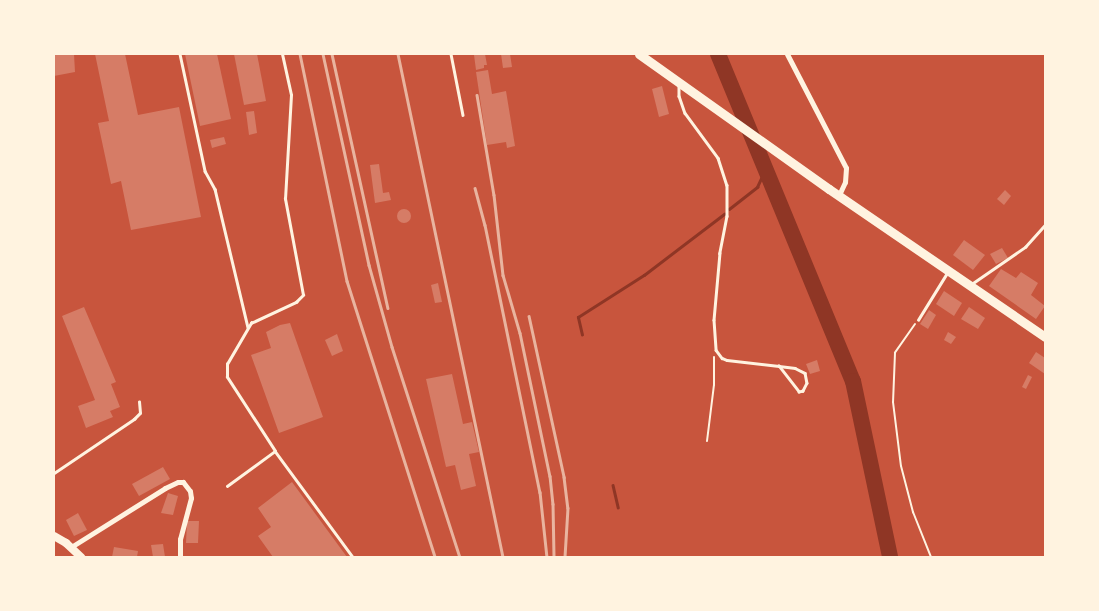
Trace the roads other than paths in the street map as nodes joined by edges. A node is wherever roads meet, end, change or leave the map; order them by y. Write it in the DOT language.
graph roads {
  1 [pos="180,54"];
  2 [pos="282,54"];
  3 [pos="451,54"];
  4 [pos="641,54"];
  5 [pos="787,54"];
  6 [pos="681,84"];
  7 [pos="464,115"];
  8 [pos="838,195"];
  9 [pos="1045,225"];
  10 [pos="948,272"];
  11 [pos="969,286"];
  12 [pos="918,320"];
  13 [pos="248,328"];
  14 [pos="1045,337"];
  15 [pos="780,366"];
  16 [pos="139,402"];
  17 [pos="275,451"];
  18 [pos="54,473"];
  19 [pos="227,486"];
  20 [pos="54,536"];
  21 [pos="71,547"];
  22 [pos="81,557"];
  23 [pos="180,557"];
  24 [pos="353,557"];
  1 -- 13 [label="lane"];
  2 -- 13 [label="lane"];
  3 -- 7 [label="lane"];
  4 -- 6 [label="main road"];
  5 -- 8 [label="street"];
  6 -- 8 [label="main road"];
  6 -- 15 [label="lane"];
  8 -- 10 [label="main road"];
  9 -- 11 [label="lane"];
  10 -- 11 [label="main road"];
  10 -- 12 [label="lane"];
  11 -- 14 [label="main road"];
  13 -- 17 [label="lane"];
  15 -- 15 [label="lane"];
  16 -- 18 [label="lane"];
  17 -- 19 [label="lane"];
  17 -- 24 [label="lane"];
  20 -- 21 [label="main road"];
  21 -- 22 [label="main road"];
  21 -- 23 [label="street"];
}
